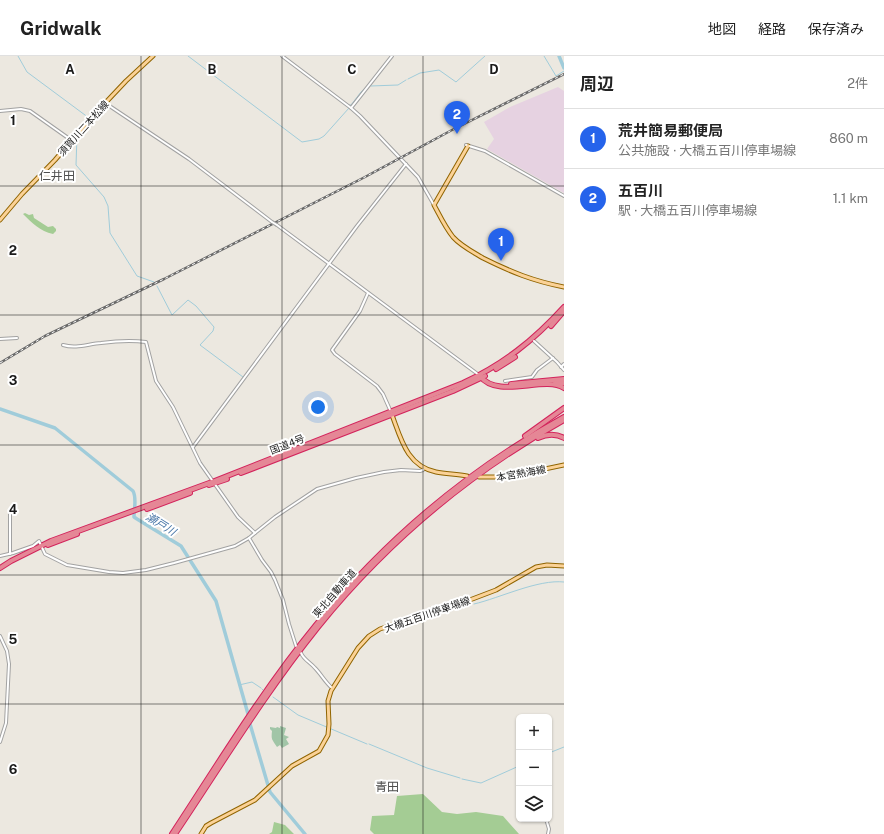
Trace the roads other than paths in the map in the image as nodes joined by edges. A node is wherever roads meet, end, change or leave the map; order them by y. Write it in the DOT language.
graph roads {
  1 [pos="153,56"];
  2 [pos="282,56"];
  3 [pos="392,56"];
  4 [pos="106,103"];
  5 [pos="351,108"];
  6 [pos="0,111"];
  7 [pos="71,140"];
  8 [pos="467,145"];
  9 [pos="406,164"];
  10 [pos="564,196"];
  11 [pos="434,205"];
  12 [pos="0,220"];
  13 [pos="329,263"];
  14 [pos="564,287"];
  15 [pos="369,293"];
  16 [pos="564,307"];
  17 [pos="564,311"];
  18 [pos="17,338"];
  19 [pos="0,339"];
  20 [pos="534,341"];
  21 [pos="63,345"];
  22 [pos="553,358"];
  23 [pos="564,364"];
  24 [pos="561,366"];
  25 [pos="564,370"];
  26 [pos="482,376"];
  27 [pos="563,380"];
  28 [pos="505,381"];
  29 [pos="550,384"];
  30 [pos="564,388"];
  31 [pos="564,408"];
  32 [pos="391,414"];
  33 [pos="564,417"];
  34 [pos="564,420"];
  35 [pos="564,438"];
  36 [pos="193,447"];
  37 [pos="494,462"];
  38 [pos="564,465"];
  39 [pos="424,468"];
  40 [pos="467,476"];
  41 [pos="478,477"];
  42 [pos="213,483"];
  43 [pos="10,513"];
  44 [pos="254,533"];
  45 [pos="249,538"];
  46 [pos="42,546"];
  47 [pos="10,554"];
  48 [pos="0,556"];
  49 [pos="564,566"];
  50 [pos="0,568"];
  51 [pos="0,571"];
  52 [pos="0,636"];
  53 [pos="296,646"];
  54 [pos="301,654"];
  55 [pos="332,688"];
  56 [pos="0,742"];
  57 [pos="547,822"];
  58 [pos="172,834"];
  59 [pos="175,834"];
  60 [pos="201,834"];
  61 [pos="548,834"];
  1 -- 4 [label="main road, 須賀川二本松線"];
  2 -- 5 [label="street"];
  3 -- 5 [label="street"];
  4 -- 7 [label="main road, 須賀川二本松線"];
  4 -- 13 [label="street, bridge"];
  5 -- 9 [label="street"];
  6 -- 7 [label="street"];
  7 -- 12 [label="main road, 須賀川二本松線"];
  8 -- 10 [label="street"];
  8 -- 11 [label="main road"];
  9 -- 11 [label="street"];
  9 -- 13 [label="street"];
  11 -- 14 [label="main road"];
  13 -- 15 [label="street"];
  13 -- 36 [label="street"];
  15 -- 26 [label="street"];
  15 -- 32 [label="street"];
  16 -- 26 [label="highway, 国道4号"];
  17 -- 20 [label="highway, 国道4号"];
  18 -- 19 [label="street"];
  20 -- 22 [label="street"];
  20 -- 26 [label="highway, 国道4号"];
  21 -- 36 [label="street"];
  22 -- 24 [label="street"];
  22 -- 28 [label="street"];
  23 -- 24 [label="street"];
  24 -- 25 [label="street"];
  26 -- 27 [label="highway"];
  26 -- 29 [label="highway"];
  26 -- 32 [label="highway, 国道4号"];
  27 -- 29 [label="highway"];
  29 -- 30 [label="highway"];
  31 -- 37 [label="highway"];
  32 -- 39 [label="main road"];
  32 -- 42 [label="highway, 国道4号"];
  33 -- 37 [label="highway, 東北自動車道"];
  34 -- 37 [label="highway, 東北自動車道"];
  35 -- 37 [label="highway"];
  36 -- 42 [label="street"];
  37 -- 58 [label="highway, 東北自動車道"];
  37 -- 59 [label="highway, 東北自動車道"];
  38 -- 41 [label="main road, 本宮熱海線"];
  39 -- 40 [label="main road"];
  39 -- 44 [label="street"];
  42 -- 44 [label="street"];
  42 -- 46 [label="highway, 国道4号"];
  43 -- 47 [label="street"];
  44 -- 45 [label="street"];
  45 -- 46 [label="street"];
  45 -- 53 [label="street"];
  46 -- 47 [label="street"];
  46 -- 50 [label="highway, 国道4号"];
  46 -- 51 [label="highway, 国道4号"];
  47 -- 48 [label="street"];
  49 -- 55 [label="main road, 大橋五百川停車場線"];
  52 -- 56 [label="street"];
  54 -- 55 [label="street"];
  55 -- 60 [label="main road, 大橋五百川停車場線"];
  57 -- 61 [label="street"];
}
